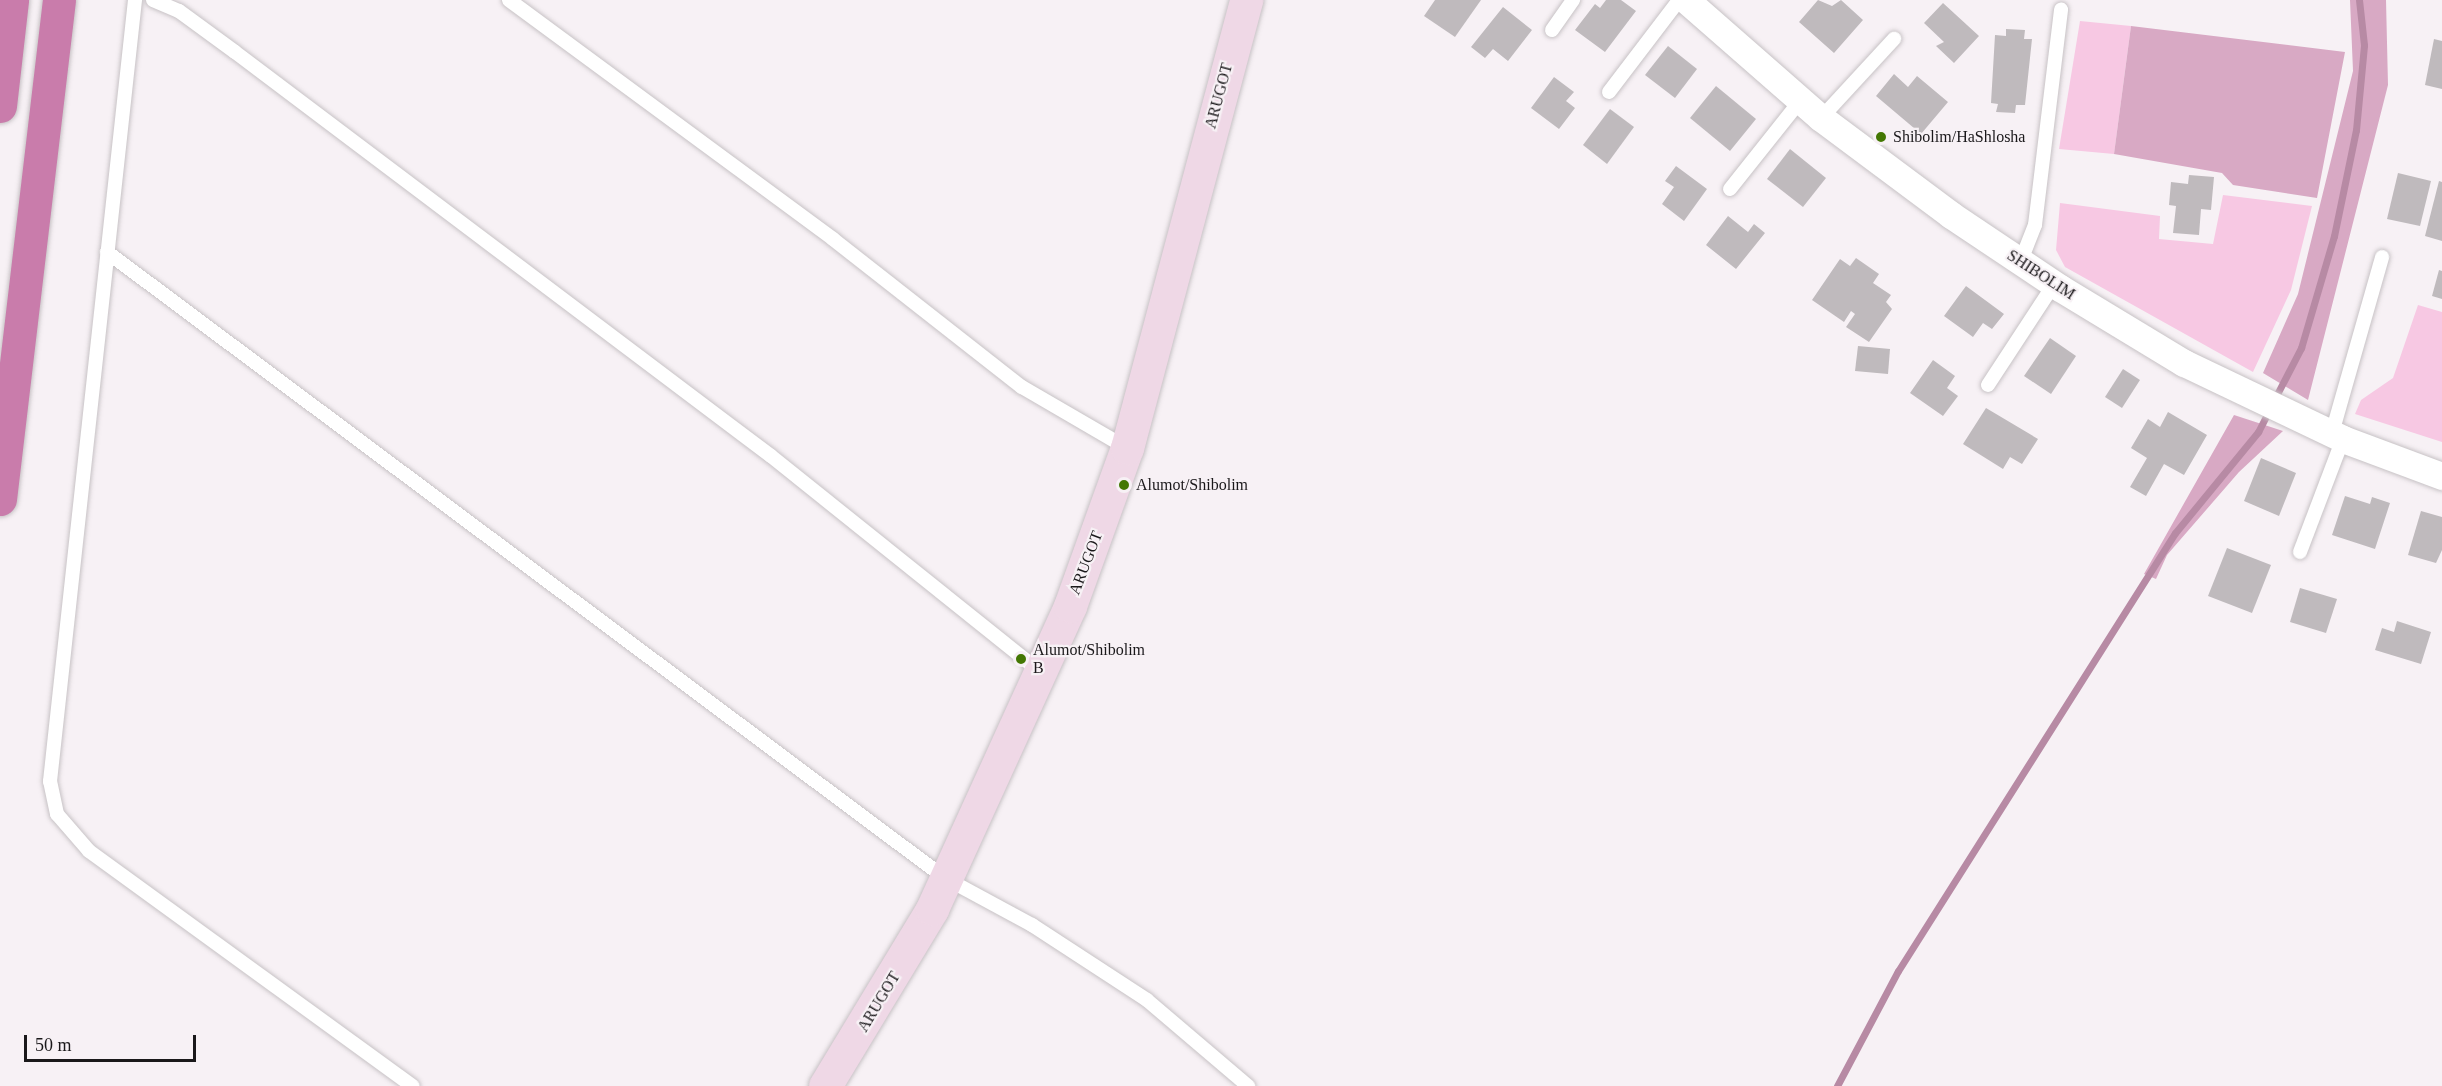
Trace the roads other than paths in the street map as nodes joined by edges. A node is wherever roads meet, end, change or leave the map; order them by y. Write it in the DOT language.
graph roads {
  1 [pos="12,0"];
  2 [pos="59,0"];
  3 [pos="135,0"];
  4 [pos="153,0"];
  5 [pos="509,0"];
  6 [pos="1246,0"];
  7 [pos="1573,0"];
  8 [pos="1678,0"];
  9 [pos="1686,0"];
  10 [pos="2061,10"];
  11 [pos="1552,30"];
  12 [pos="1894,39"];
  13 [pos="1609,92"];
  14 [pos="1800,101"];
  15 [pos="0,106"];
  16 [pos="1821,118"];
  17 [pos="1730,189"];
  18 [pos="107,252"];
  19 [pos="2382,257"];
  20 [pos="2020,263"];
  21 [pos="2054,284"];
  22 [pos="1988,385"];
  23 [pos="2337,436"];
  24 [pos="1127,448"];
  25 [pos="2442,476"];
  26 [pos="0,499"];
  27 [pos="2300,552"];
  28 [pos="1042,673"];
  29 [pos="945,878"];
  30 [pos="412,1086"];
  31 [pos="825,1086"];
  32 [pos="1248,1086"];
  1 -- 15 [label="highway"];
  2 -- 26 [label="highway"];
  3 -- 18 [label="lane"];
  4 -- 28 [label="lane"];
  5 -- 24 [label="lane"];
  6 -- 24 [label="street, ARUGOT"];
  7 -- 11 [label="lane"];
  8 -- 13 [label="lane"];
  9 -- 14 [label="street, SHIBOLIM"];
  10 -- 20 [label="lane"];
  12 -- 16 [label="lane"];
  14 -- 16 [label="street, SHIBOLIM"];
  14 -- 17 [label="lane"];
  16 -- 20 [label="street, SHIBOLIM"];
  18 -- 29 [label="lane"];
  18 -- 30 [label="lane"];
  19 -- 23 [label="lane"];
  20 -- 21 [label="street, SHIBOLIM"];
  21 -- 22 [label="lane"];
  21 -- 23 [label="street, SHIBOLIM"];
  23 -- 25 [label="street, SHIBOLIM"];
  23 -- 27 [label="lane"];
  24 -- 28 [label="street, ARUGOT"];
  28 -- 29 [label="street, ARUGOT"];
  29 -- 31 [label="street, ARUGOT"];
  29 -- 32 [label="lane"];
}
